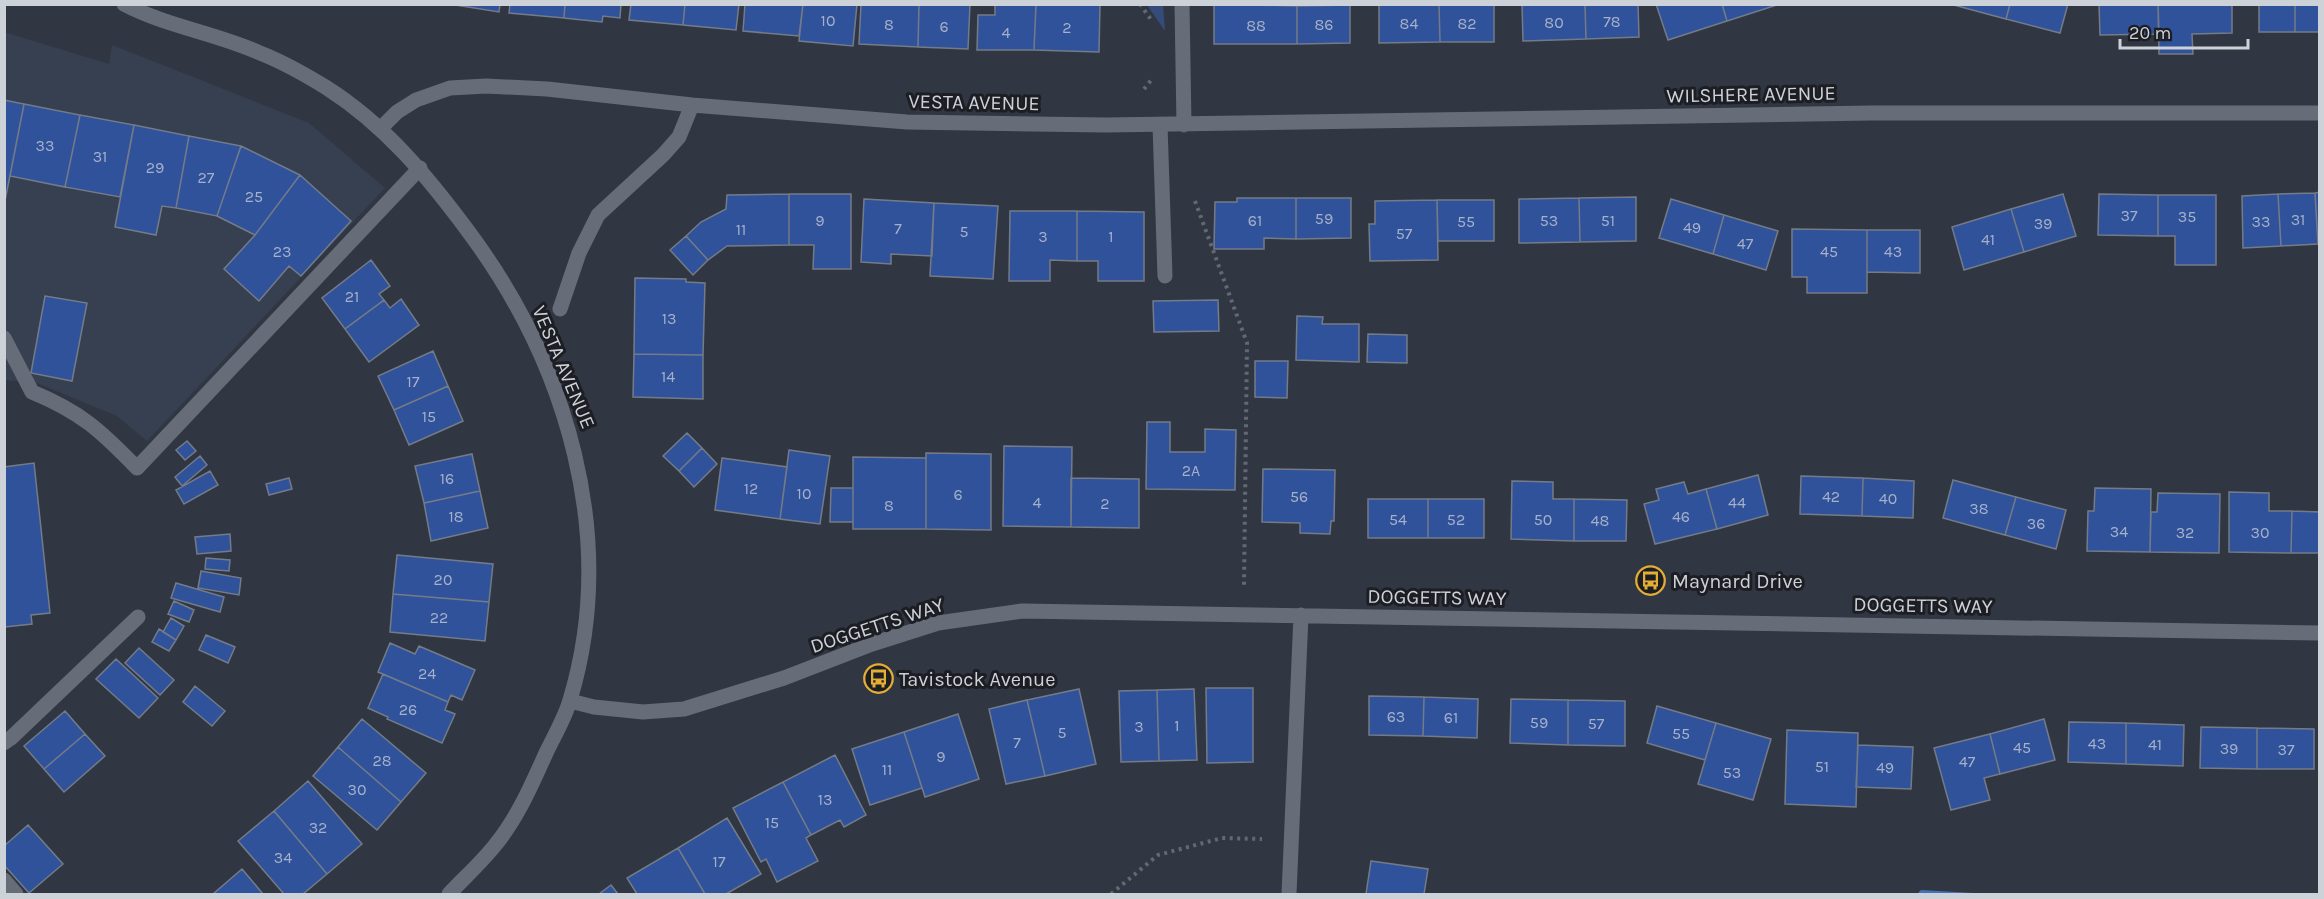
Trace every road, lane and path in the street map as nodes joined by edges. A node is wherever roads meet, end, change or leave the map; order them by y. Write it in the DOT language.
graph roads {
  1 [pos="124,4"];
  2 [pos="1182,4"];
  3 [pos="692,105"];
  4 [pos="2319,113"];
  5 [pos="1160,125"];
  6 [pos="1184,125"];
  7 [pos="380,129"];
  8 [pos="420,168"];
  9 [pos="1192,192"];
  10 [pos="1165,276"];
  11 [pos="560,309"];
  12 [pos="4,338"];
  13 [pos="1243,614"];
  14 [pos="1301,615"];
  15 [pos="138,617"];
  16 [pos="2319,633"];
  17 [pos="570,701"];
  18 [pos="8,741"];
  19 [pos="1291,840"];
  20 [pos="4,880"];
  21 [pos="16,894"];
  22 [pos="449,894"];
  23 [pos="1112,894"];
  24 [pos="1289,894"];
  1 -- 7 [label="street, VESTA AVENUE"];
  2 -- 6 [label="street"];
  3 -- 5 [label="street, VESTA AVENUE"];
  3 -- 7 [label="street, VESTA AVENUE"];
  3 -- 11 [label="street, VESTA AVENUE"];
  4 -- 6 [label="street, WILSHERE AVENUE"];
  5 -- 6 [label="street, VESTA AVENUE"];
  5 -- 10 [label="street"];
  7 -- 8 [label="street, VESTA AVENUE"];
  8 -- 12 [label="street"];
  8 -- 17 [label="street, VESTA AVENUE"];
  9 -- 13 [label="path"];
  13 -- 14 [label="street, DOGGETTS WAY"];
  13 -- 17 [label="street, DOGGETTS WAY"];
  14 -- 16 [label="street, DOGGETTS WAY"];
  14 -- 19 [label="street"];
  15 -- 18 [label="street"];
  17 -- 22 [label="street"];
  19 -- 23 [label="path"];
  19 -- 24 [label="street"];
  20 -- 21 [label="street"];
}
